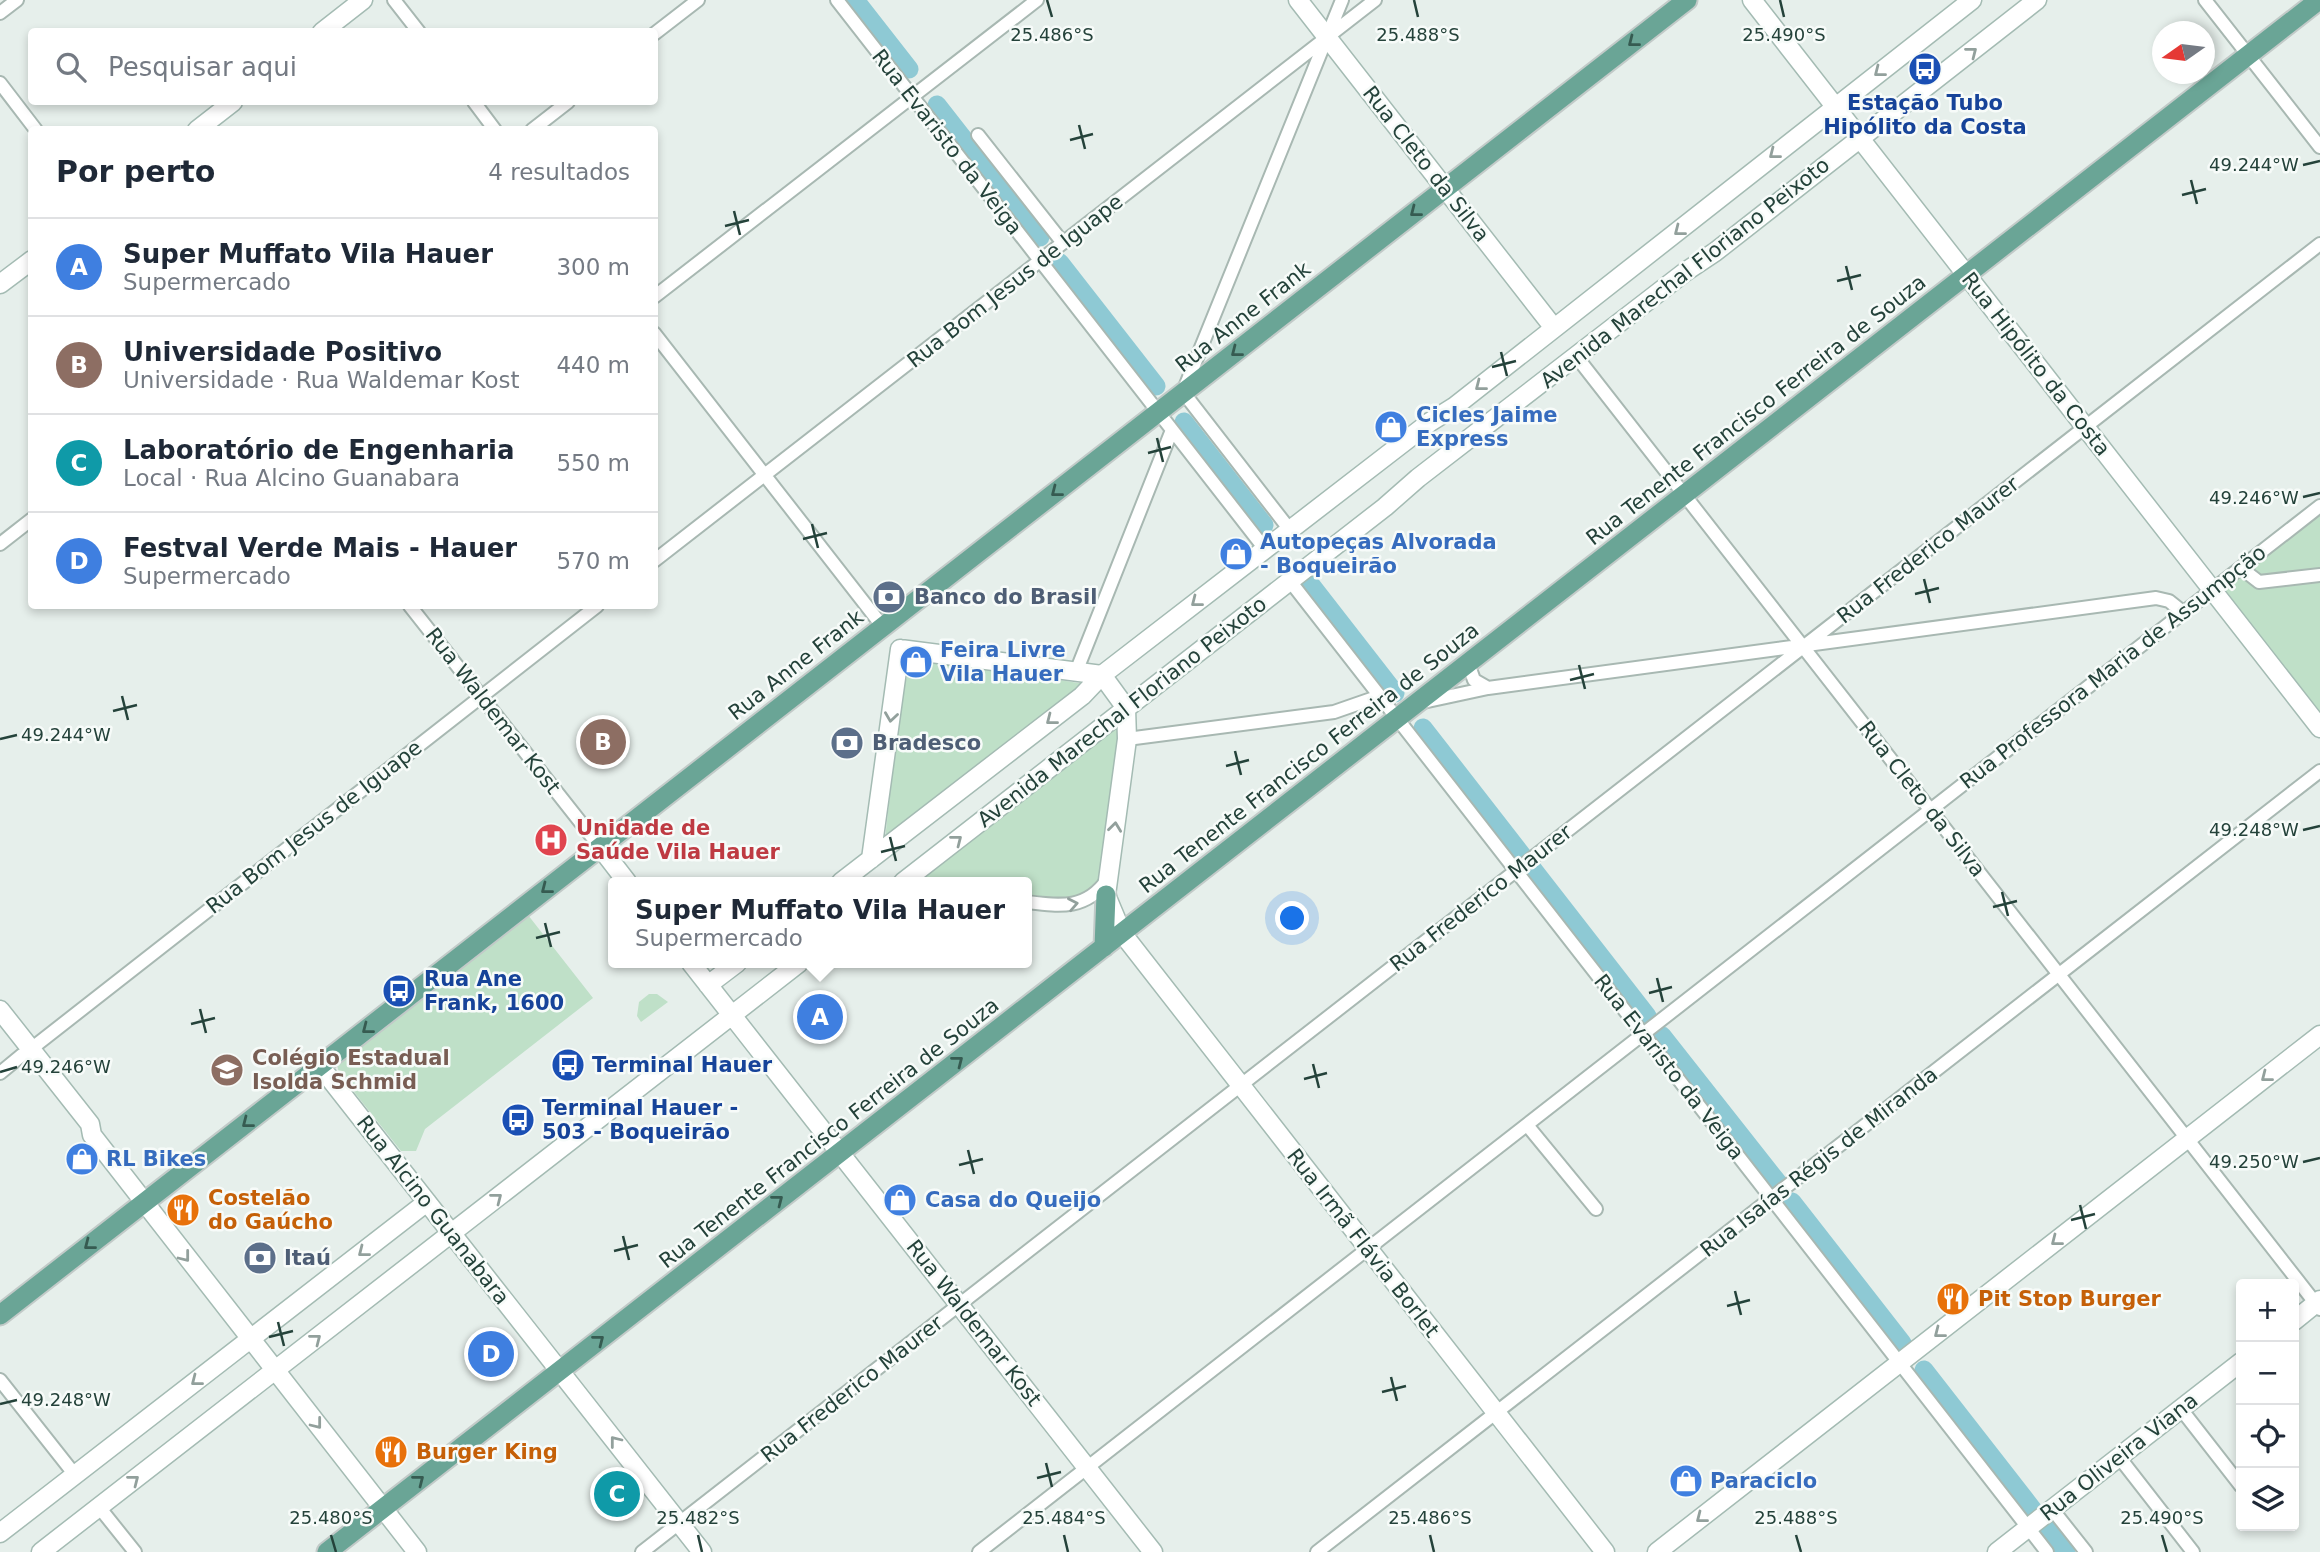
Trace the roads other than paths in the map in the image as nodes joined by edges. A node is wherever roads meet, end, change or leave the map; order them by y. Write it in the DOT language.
graph roads {
  1 [pos="17,0"];
  2 [pos="363,0"];
  3 [pos="394,0"];
  4 [pos="698,0"];
  5 [pos="836,0"];
  6 [pos="1037,0"];
  7 [pos="1298,0"];
  8 [pos="1342,0"];
  9 [pos="1375,0"];
  10 [pos="1687,0"];
  11 [pos="1752,0"];
  12 [pos="1972,0"];
  13 [pos="2037,0"];
  14 [pos="2205,0"];
  15 [pos="2319,0"];
  16 [pos="0,13"];
  17 [pos="327,28"];
  18 [pos="416,28"];
  19 [pos="658,31"];
  20 [pos="1327,38"];
  21 [pos="2248,55"];
  22 [pos="0,83"];
  23 [pos="912,97"];
  24 [pos="229,105"];
  25 [pos="476,105"];
  26 [pos="564,105"];
  27 [pos="1835,106"];
  28 [pos="33,126"];
  29 [pos="202,126"];
  30 [pos="492,126"];
  31 [pos="537,126"];
  32 [pos="978,135"];
  33 [pos="1860,138"];
  34 [pos="2320,147"];
  35 [pos="1445,188"];
  36 [pos="1063,243"];
  37 [pos="2320,244"];
  38 [pos="1040,261"];
  39 [pos="28,263"];
  40 [pos="1966,275"];
  41 [pos="0,284"];
  42 [pos="658,294"];
  43 [pos="1554,328"];
  44 [pos="658,338"];
  45 [pos="1576,356"];
  46 [pos="1184,393"];
  47 [pos="1158,412"];
  48 [pos="2085,427"];
  49 [pos="1172,430"];
  50 [pos="765,475"];
  51 [pos="1684,495"];
  52 [pos="2320,506"];
  53 [pos="28,522"];
  54 [pos="1290,530"];
  55 [pos="0,544"];
  56 [pos="1265,549"];
  57 [pos="658,558"];
  58 [pos="2241,568"];
  59 [pos="2320,575"];
  60 [pos="1290,581"];
  61 [pos="2212,590"];
  62 [pos="412,609"];
  63 [pos="593,609"];
  64 [pos="2183,613"];
  65 [pos="883,626"];
  66 [pos="1803,647"];
  67 [pos="901,649"];
  68 [pos="1468,663"];
  69 [pos="1076,671"];
  70 [pos="1102,675"];
  71 [pos="1488,688"];
  72 [pos="481,696"];
  73 [pos="1380,696"];
  74 [pos="1416,704"];
  75 [pos="1126,708"];
  76 [pos="1397,718"];
  77 [pos="2320,728"];
  78 [pos="1127,740"];
  79 [pos="2320,771"];
  80 [pos="1930,810"];
  81 [pos="600,847"];
  82 [pos="871,859"];
  83 [pos="1519,869"];
  84 [pos="623,877"];
  85 [pos="848,877"];
  86 [pos="909,877"];
  87 [pos="1107,886"];
  88 [pos="1032,903"];
  89 [pos="1122,933"];
  90 [pos="1104,947"];
  91 [pos="695,968"];
  92 [pos="730,968"];
  93 [pos="793,968"];
  94 [pos="2059,975"];
  95 [pos="708,985"];
  96 [pos="0,1010"];
  97 [pos="732,1015"];
  98 [pos="0,1026"];
  99 [pos="1643,1034"];
  100 [pos="2320,1035"];
  101 [pos="27,1052"];
  102 [pos="320,1066"];
  103 [pos="0,1073"];
  104 [pos="1241,1086"];
  105 [pos="1527,1125"];
  106 [pos="2187,1139"];
  107 [pos="840,1153"];
  108 [pos="1772,1198"];
  109 [pos="427,1202"];
  110 [pos="143,1203"];
  111 [pos="1596,1209"];
  112 [pos="451,1233"];
  113 [pos="1368,1248"];
  114 [pos="2319,1304"];
  115 [pos="959,1305"];
  116 [pos="0,1315"];
  117 [pos="2299,1318"];
  118 [pos="250,1340"];
  119 [pos="1900,1363"];
  120 [pos="2236,1366"];
  121 [pos="275,1371"];
  122 [pos="560,1371"];
  123 [pos="0,1380"];
  124 [pos="2181,1409"];
  125 [pos="1496,1413"];
  126 [pos="2119,1457"];
  127 [pos="1087,1468"];
  128 [pos="75,1475"];
  129 [pos="2236,1480"];
  130 [pos="99,1507"];
  131 [pos="383,1508"];
  132 [pos="2052,1509"];
  133 [pos="680,1523"];
  134 [pos="2028,1528"];
  135 [pos="0,1534"];
  136 [pos="41,1552"];
  137 [pos="135,1552"];
  138 [pos="327,1552"];
  139 [pos="417,1552"];
  140 [pos="642,1552"];
  141 [pos="702,1552"];
  142 [pos="979,1552"];
  143 [pos="1153,1552"];
  144 [pos="1317,1552"];
  145 [pos="1605,1552"];
  146 [pos="1657,1552"];
  147 [pos="1997,1552"];
  148 [pos="2048,1552"];
  149 [pos="2086,1552"];
  150 [pos="2193,1552"];
  1 -- 16 [label="street"];
  2 -- 17 [label="street"];
  3 -- 18 [label="street"];
  4 -- 19 [label="street"];
  5 -- 23 [label="street, Rua Evaristo da Veiga"];
  6 -- 23 [label="street"];
  7 -- 20 [label="street, Rua Cleto da Silva"];
  8 -- 20 [label="street"];
  9 -- 20 [label="street, Rua Bom Jesus de Iguape"];
  10 -- 35 [label="main road, Rua Anne Frank, one-way"];
  11 -- 27 [label="street, Rua Hipólito da Costa"];
  12 -- 27 [label="street, Avenida Marechal Floriano Peixoto, one-way"];
  33 -- 13 [label="street, Avenida Marechal Floriano Peixoto, one-way"];
  14 -- 21 [label="street"];
  15 -- 21 [label="main road, Rua Tenente Francisco Ferreira de Souza"];
  20 -- 35 [label="street, Rua Cleto da Silva"];
  20 -- 36 [label="street, Rua Bom Jesus de Iguape"];
  20 -- 46 [label="street"];
  21 -- 34 [label="street"];
  21 -- 40 [label="main road, Rua Tenente Francisco Ferreira de Souza"];
  22 -- 28 [label="street"];
  23 -- 38 [label="street, Rua Evaristo da Veiga"];
  23 -- 42 [label="street"];
  24 -- 29 [label="street"];
  25 -- 30 [label="street"];
  26 -- 31 [label="street"];
  27 -- 33 [label="street, Rua Hipólito da Costa"];
  27 -- 43 [label="street, Avenida Marechal Floriano Peixoto, one-way"];
  32 -- 36 [label="street, Rua Evaristo da Veiga"];
  33 -- 40 [label="street, Rua Hipólito da Costa"];
  33 -- 45 [label="street, Avenida Marechal Floriano Peixoto"];
  35 -- 43 [label="street, Rua Cleto da Silva"];
  35 -- 46 [label="main road, Rua Anne Frank, one-way"];
  36 -- 38 [label="street, Rua Bom Jesus de Iguape"];
  37 -- 48 [label="street, Rua Frederico Maurer"];
  38 -- 47 [label="street, Rua Evaristo da Veiga"];
  38 -- 50 [label="street, Rua Bom Jesus de Iguape"];
  39 -- 41 [label="street"];
  40 -- 48 [label="street, Rua Hipólito da Costa"];
  40 -- 51 [label="main road, Rua Tenente Francisco Ferreira de Souza"];
  43 -- 54 [label="street, Avenida Marechal Floriano Peixoto, one-way"];
  44 -- 50 [label="street"];
  45 -- 51 [label="street, Rua Cleto da Silva"];
  45 -- 60 [label="street, Avenida Marechal Floriano Peixoto"];
  46 -- 47 [label="main road, Rua Anne Frank"];
  46 -- 54 [label="street"];
  47 -- 49 [label="street, Rua Evaristo da Veiga"];
  47 -- 65 [label="main road, Rua Anne Frank, one-way"];
  48 -- 61 [label="street, Rua Hipólito da Costa"];
  48 -- 66 [label="street, Rua Frederico Maurer"];
  49 -- 56 [label="street, Rua Evaristo da Veiga"];
  49 -- 69 [label="street"];
  50 -- 57 [label="street, Rua Bom Jesus de Iguape"];
  50 -- 65 [label="street"];
  51 -- 66 [label="street, Rua Cleto da Silva"];
  51 -- 68 [label="main road, Rua Tenente Francisco Ferreira de Souza"];
  52 -- 58 [label="street, Rua Professora Maria de Assumpção"];
  53 -- 55 [label="street"];
  54 -- 56 [label="street, Avenida Marechal Floriano Peixoto"];
  56 -- 70 [label="street, Avenida Marechal Floriano Peixoto, one-way"];
  58 -- 59 [label="street"];
  58 -- 61 [label="street, Rua Professora Maria de Assumpção"];
  60 -- 73 [label="street, Rua Evaristo da Veiga"];
  60 -- 75 [label="street, Avenida Marechal Floriano Peixoto"];
  61 -- 64 [label="street, Rua Professora Maria de Assumpção"];
  61 -- 77 [label="street, Rua Hipólito da Costa"];
  62 -- 72 [label="street, Rua Waldemar Kost"];
  63 -- 72 [label="street, Rua Bom Jesus de Iguape"];
  64 -- 66 [label="street"];
  64 -- 80 [label="street, Rua Professora Maria de Assumpção"];
  65 -- 67 [label="street"];
  65 -- 81 [label="main road, Rua Anne Frank"];
  66 -- 71 [label="street"];
  66 -- 80 [label="street, Rua Cleto da Silva"];
  66 -- 83 [label="street, Rua Frederico Maurer"];
  67 -- 69 [label="street"];
  67 -- 82 [label="street, one-way"];
  68 -- 71 [label="street"];
  68 -- 74 [label="main road, Rua Tenente Francisco Ferreira de Souza"];
  69 -- 70 [label="street"];
  70 -- 75 [label="street"];
  70 -- 82 [label="street, Avenida Marechal Floriano Peixoto, one-way"];
  71 -- 74 [label="street"];
  72 -- 81 [label="street, Rua Waldemar Kost"];
  72 -- 101 [label="street, Rua Bom Jesus de Iguape"];
  73 -- 76 [label="street, Rua Evaristo da Veiga"];
  73 -- 78 [label="street"];
  74 -- 76 [label="main road, Rua Tenente Francisco Ferreira de Souza"];
  75 -- 78 [label="street"];
  86 -- 75 [label="street, Avenida Marechal Floriano Peixoto, one-way"];
  76 -- 83 [label="street, Rua Evaristo da Veiga"];
  76 -- 89 [label="main road, Rua Tenente Francisco Ferreira de Souza"];
  87 -- 78 [label="street, one-way"];
  79 -- 94 [label="street, Rua Isaías Régis de Miranda"];
  80 -- 94 [label="street, Rua Cleto da Silva"];
  80 -- 99 [label="street, Rua Professora Maria de Assumpção"];
  81 -- 84 [label="street, Rua Waldemar Kost"];
  81 -- 102 [label="main road, Rua Anne Frank, one-way"];
  82 -- 85 [label="street, Avenida Marechal Floriano Peixoto"];
  83 -- 99 [label="street, Rua Evaristo da Veiga"];
  83 -- 104 [label="street, Rua Frederico Maurer"];
  88 -- 87 [label="street, one-way"];
  87 -- 89 [label="street, Rua Irmã Flávia Borlet"];
  87 -- 90 [label="main road"];
  89 -- 90 [label="main road, Rua Tenente Francisco Ferreira de Souza"];
  89 -- 104 [label="street, Rua Irmã Flávia Borlet"];
  107 -- 90 [label="main road, Rua Tenente Francisco Ferreira de Souza, one-way"];
  91 -- 95 [label="street, Rua Waldemar Kost"];
  92 -- 95 [label="street"];
  93 -- 97 [label="street"];
  94 -- 106 [label="street, Rua Cleto da Silva"];
  94 -- 108 [label="street, Rua Isaías Régis de Miranda"];
  95 -- 97 [label="street, Rua Waldemar Kost"];
  96 -- 101 [label="street"];
  97 -- 107 [label="street, Rua Waldemar Kost"];
  112 -- 97 [label="street, one-way"];
  98 -- 101 [label="street"];
  99 -- 105 [label="street, Rua Professora Maria de Assumpção"];
  99 -- 108 [label="street, Rua Evaristo da Veiga"];
  100 -- 106 [label="street, one-way"];
  101 -- 103 [label="street, Rua Bom Jesus de Iguape"];
  101 -- 110 [label="street"];
  102 -- 109 [label="street, Rua Alcino Guanabara"];
  102 -- 110 [label="main road, Rua Anne Frank, one-way"];
  104 -- 113 [label="street, Rua Irmã Flávia Borlet"];
  104 -- 115 [label="street, Rua Frederico Maurer"];
  105 -- 111 [label="street"];
  105 -- 113 [label="street, Rua Professora Maria de Assumpção"];
  106 -- 114 [label="street, Rua Cleto da Silva"];
  106 -- 119 [label="street, one-way"];
  107 -- 115 [label="street, Rua Waldemar Kost"];
  122 -- 107 [label="main road, Rua Tenente Francisco Ferreira de Souza, one-way"];
  108 -- 119 [label="street, Rua Evaristo da Veiga"];
  108 -- 125 [label="street, Rua Isaías Régis de Miranda"];
  109 -- 112 [label="street, Rua Alcino Guanabara"];
  109 -- 118 [label="street, one-way"];
  110 -- 116 [label="main road, Rua Anne Frank, one-way"];
  110 -- 118 [label="street, one-way"];
  121 -- 112 [label="street, one-way"];
  112 -- 122 [label="street, Rua Alcino Guanabara"];
  113 -- 125 [label="street, Rua Irmã Flávia Borlet"];
  113 -- 127 [label="street, Rua Professora Maria de Assumpção"];
  114 -- 117 [label="street"];
  115 -- 127 [label="street, Rua Waldemar Kost"];
  115 -- 133 [label="street, Rua Frederico Maurer"];
  118 -- 121 [label="street"];
  118 -- 128 [label="street, one-way"];
  119 -- 134 [label="street, Rua Evaristo da Veiga"];
  119 -- 146 [label="street, one-way"];
  120 -- 124 [label="street, Rua Oliveira Viana"];
  130 -- 121 [label="street, one-way"];
  121 -- 131 [label="street, one-way"];
  131 -- 122 [label="main road, Rua Tenente Francisco Ferreira de Souza, one-way"];
  133 -- 122 [label="street, Rua Alcino Guanabara, one-way"];
  123 -- 128 [label="street"];
  124 -- 126 [label="street, Rua Oliveira Viana"];
  124 -- 129 [label="street"];
  125 -- 144 [label="street, Rua Isaías Régis de Miranda"];
  125 -- 145 [label="street, Rua Irmã Flávia Borlet"];
  126 -- 132 [label="street, Rua Oliveira Viana"];
  126 -- 150 [label="street"];
  127 -- 142 [label="street, Rua Professora Maria de Assumpção"];
  127 -- 143 [label="street, Rua Waldemar Kost"];
  128 -- 135 [label="street"];
  130 -- 136 [label="street"];
  130 -- 137 [label="street"];
  131 -- 138 [label="main road, Rua Tenente Francisco Ferreira de Souza"];
  131 -- 139 [label="street"];
  132 -- 134 [label="street, Rua Oliveira Viana"];
  132 -- 149 [label="street"];
  133 -- 140 [label="street, Rua Frederico Maurer"];
  133 -- 141 [label="street, Rua Alcino Guanabara"];
  134 -- 147 [label="street, Rua Oliveira Viana"];
  134 -- 148 [label="street, Rua Evaristo da Veiga"];
}
